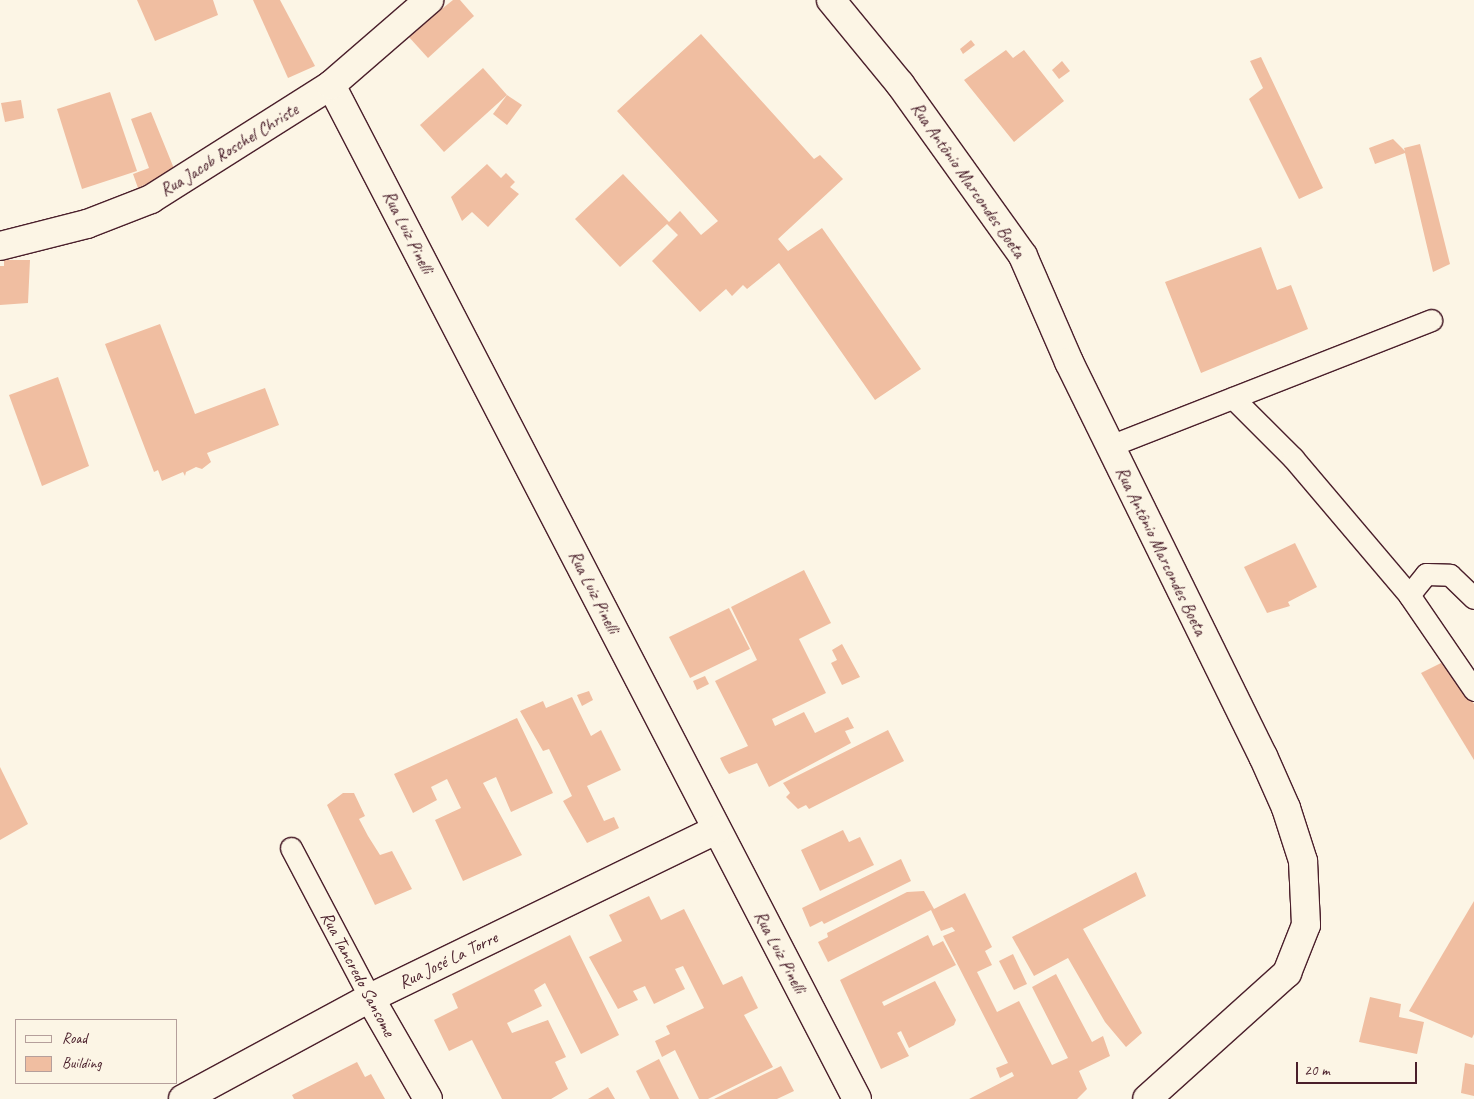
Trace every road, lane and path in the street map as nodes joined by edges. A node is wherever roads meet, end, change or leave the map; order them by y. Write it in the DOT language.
graph roads {
  1 [pos="429,0"];
  2 [pos="832,0"];
  3 [pos="332,85"];
  4 [pos="0,246"];
  5 [pos="1431,320"];
  6 [pos="1233,398"];
  7 [pos="1110,446"];
  8 [pos="1409,594"];
  9 [pos="1474,598"];
  10 [pos="1474,690"];
  11 [pos="716,830"];
  12 [pos="291,848"];
  13 [pos="370,998"];
  14 [pos="183,1099"];
  15 [pos="428,1099"];
  16 [pos="857,1099"];
  17 [pos="1147,1099"];
  1 -- 3 [label="street, Rua Jacob Roschel Christe"];
  2 -- 7 [label="street, Rua Antônio Marcondes Boeta"];
  3 -- 4 [label="street, Rua Jacob Roschel Christe"];
  3 -- 11 [label="street, Rua Luiz Pinelli"];
  5 -- 6 [label="lane"];
  6 -- 7 [label="lane"];
  6 -- 8 [label="lane"];
  7 -- 17 [label="street, Rua Antônio Marcondes Boeta"];
  8 -- 9 [label="lane"];
  8 -- 10 [label="lane"];
  11 -- 13 [label="street, Rua José La Torre"];
  11 -- 16 [label="street, Rua Luiz Pinelli"];
  12 -- 13 [label="lane, Rua Tancredo Sansome"];
  13 -- 14 [label="street, Rua José La Torre"];
  13 -- 15 [label="street, Rua Tancredo Sansome"];
}
